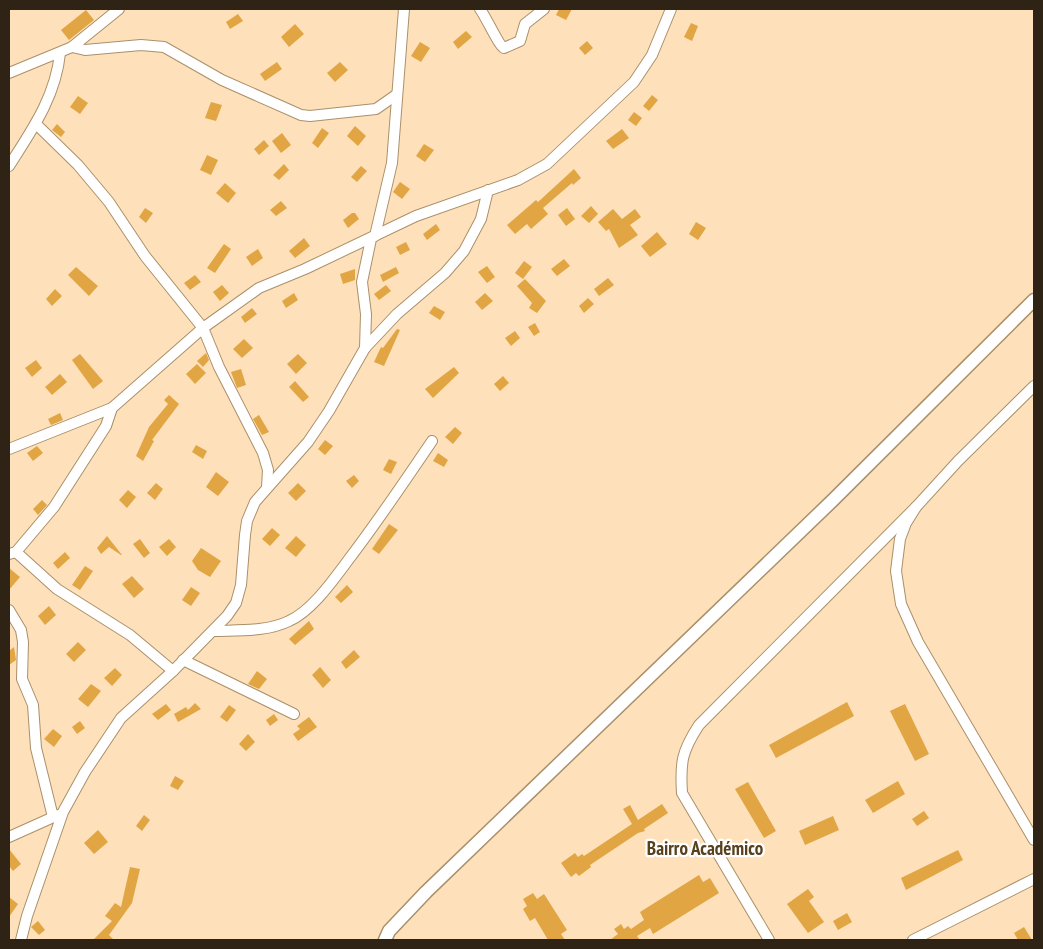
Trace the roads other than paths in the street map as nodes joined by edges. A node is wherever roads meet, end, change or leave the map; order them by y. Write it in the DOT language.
graph roads {
  1 [pos="120,9"];
  2 [pos="404,9"];
  3 [pos="480,9"];
  4 [pos="544,9"];
  5 [pos="671,9"];
  6 [pos="72,47"];
  7 [pos="60,53"];
  8 [pos="9,73"];
  9 [pos="396,94"];
  10 [pos="36,124"];
  11 [pos="9,166"];
  12 [pos="488,190"];
  13 [pos="373,237"];
  14 [pos="1034,300"];
  15 [pos="203,328"];
  16 [pos="365,348"];
  17 [pos="1034,386"];
  18 [pos="112,408"];
  19 [pos="432,441"];
  20 [pos="9,449"];
  21 [pos="267,487"];
  22 [pos="916,507"];
  23 [pos="12,553"];
  24 [pos="9,610"];
  25 [pos="214,631"];
  26 [pos="183,660"];
  27 [pos="173,671"];
  28 [pos="294,714"];
  29 [pos="63,812"];
  30 [pos="53,817"];
  31 [pos="9,837"];
  32 [pos="1034,840"];
  33 [pos="1034,880"];
  34 [pos="21,940"];
  35 [pos="385,940"];
  36 [pos="769,940"];
  37 [pos="913,940"];
  1 -- 6 [label="street"];
  2 -- 9 [label="street"];
  3 -- 4 [label="street"];
  5 -- 12 [label="street"];
  6 -- 7 [label="street"];
  6 -- 9 [label="street"];
  7 -- 8 [label="street"];
  7 -- 10 [label="street"];
  9 -- 13 [label="street"];
  10 -- 11 [label="street"];
  10 -- 15 [label="street"];
  12 -- 13 [label="street"];
  12 -- 16 [label="street"];
  13 -- 15 [label="street"];
  13 -- 16 [label="street"];
  14 -- 35 [label="street"];
  15 -- 18 [label="street"];
  15 -- 21 [label="street"];
  16 -- 21 [label="street"];
  17 -- 22 [label="street"];
  18 -- 20 [label="street"];
  18 -- 23 [label="street"];
  19 -- 25 [label="street"];
  21 -- 25 [label="street"];
  22 -- 32 [label="street"];
  22 -- 36 [label="street"];
  23 -- 27 [label="street"];
  24 -- 30 [label="street"];
  25 -- 26 [label="street"];
  26 -- 27 [label="street"];
  26 -- 28 [label="street"];
  27 -- 29 [label="street"];
  29 -- 30 [label="street"];
  29 -- 34 [label="street"];
  30 -- 31 [label="street"];
  33 -- 37 [label="street"];
}
